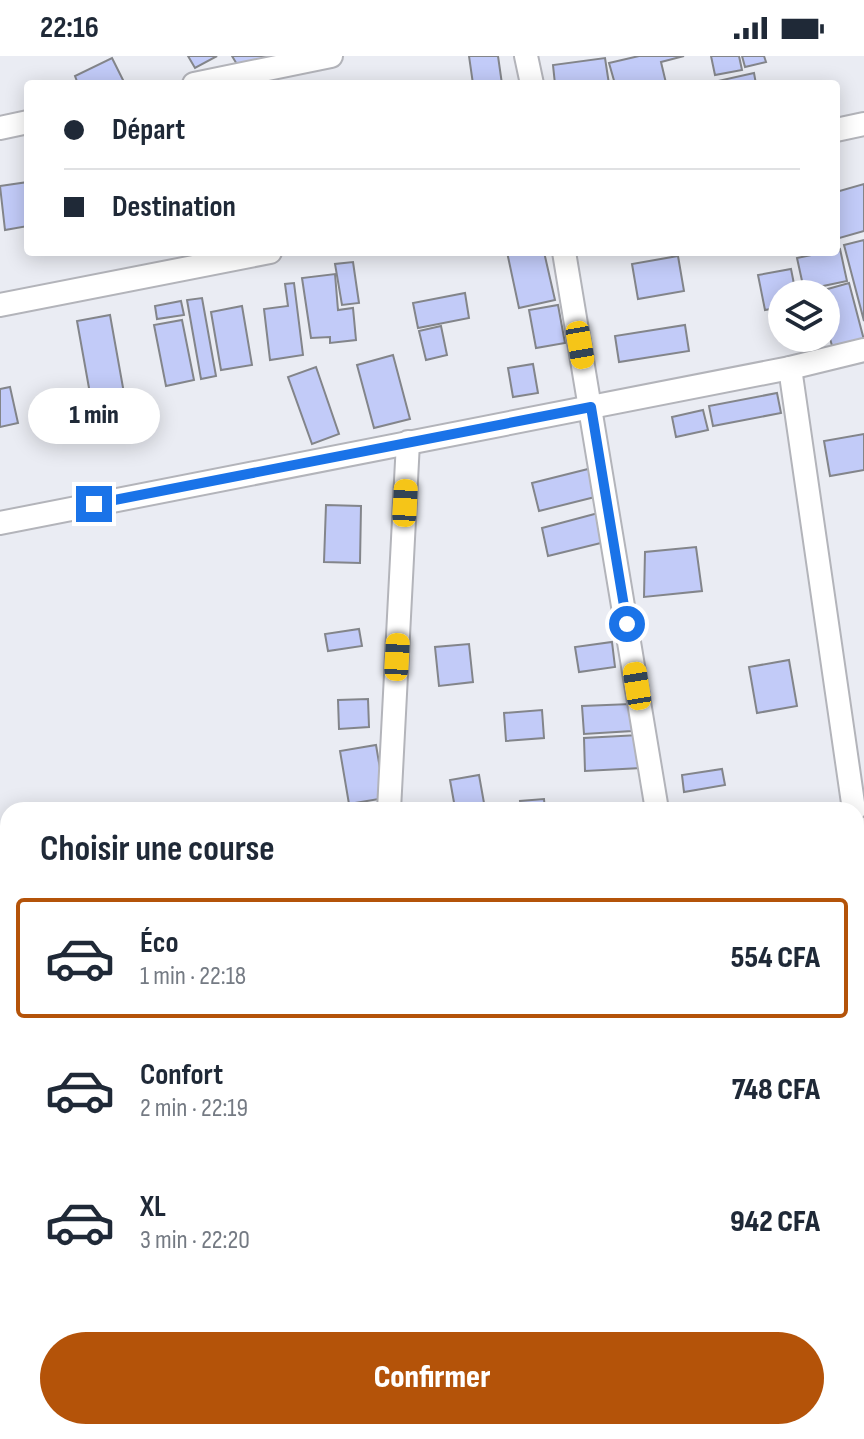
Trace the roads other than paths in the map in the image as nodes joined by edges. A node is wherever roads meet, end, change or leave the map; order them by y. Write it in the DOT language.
graph roads {
  1 [pos="331,56"];
  2 [pos="526,56"];
  3 [pos="214,80"];
  4 [pos="531,80"];
  5 [pos="24,123"];
  6 [pos="864,124"];
  7 [pos="0,128"];
  8 [pos="840,129"];
  9 [pos="250,256"];
  10 [pos="565,256"];
  11 [pos="0,305"];
  12 [pos="864,350"];
  13 [pos="790,368"];
  14 [pos="591,407"];
  15 [pos="408,442"];
  16 [pos="0,523"];
  17 [pos="389,802"];
  18 [pos="656,802"];
  19 [pos="853,802"];
  1 -- 3 [label="street"];
  2 -- 4 [label="street"];
  5 -- 7 [label="street"];
  6 -- 8 [label="street"];
  9 -- 11 [label="street"];
  10 -- 14 [label="street"];
  12 -- 13 [label="street"];
  13 -- 14 [label="street"];
  13 -- 19 [label="street"];
  14 -- 15 [label="street"];
  14 -- 18 [label="street"];
  15 -- 16 [label="street"];
  15 -- 17 [label="street"];
}
